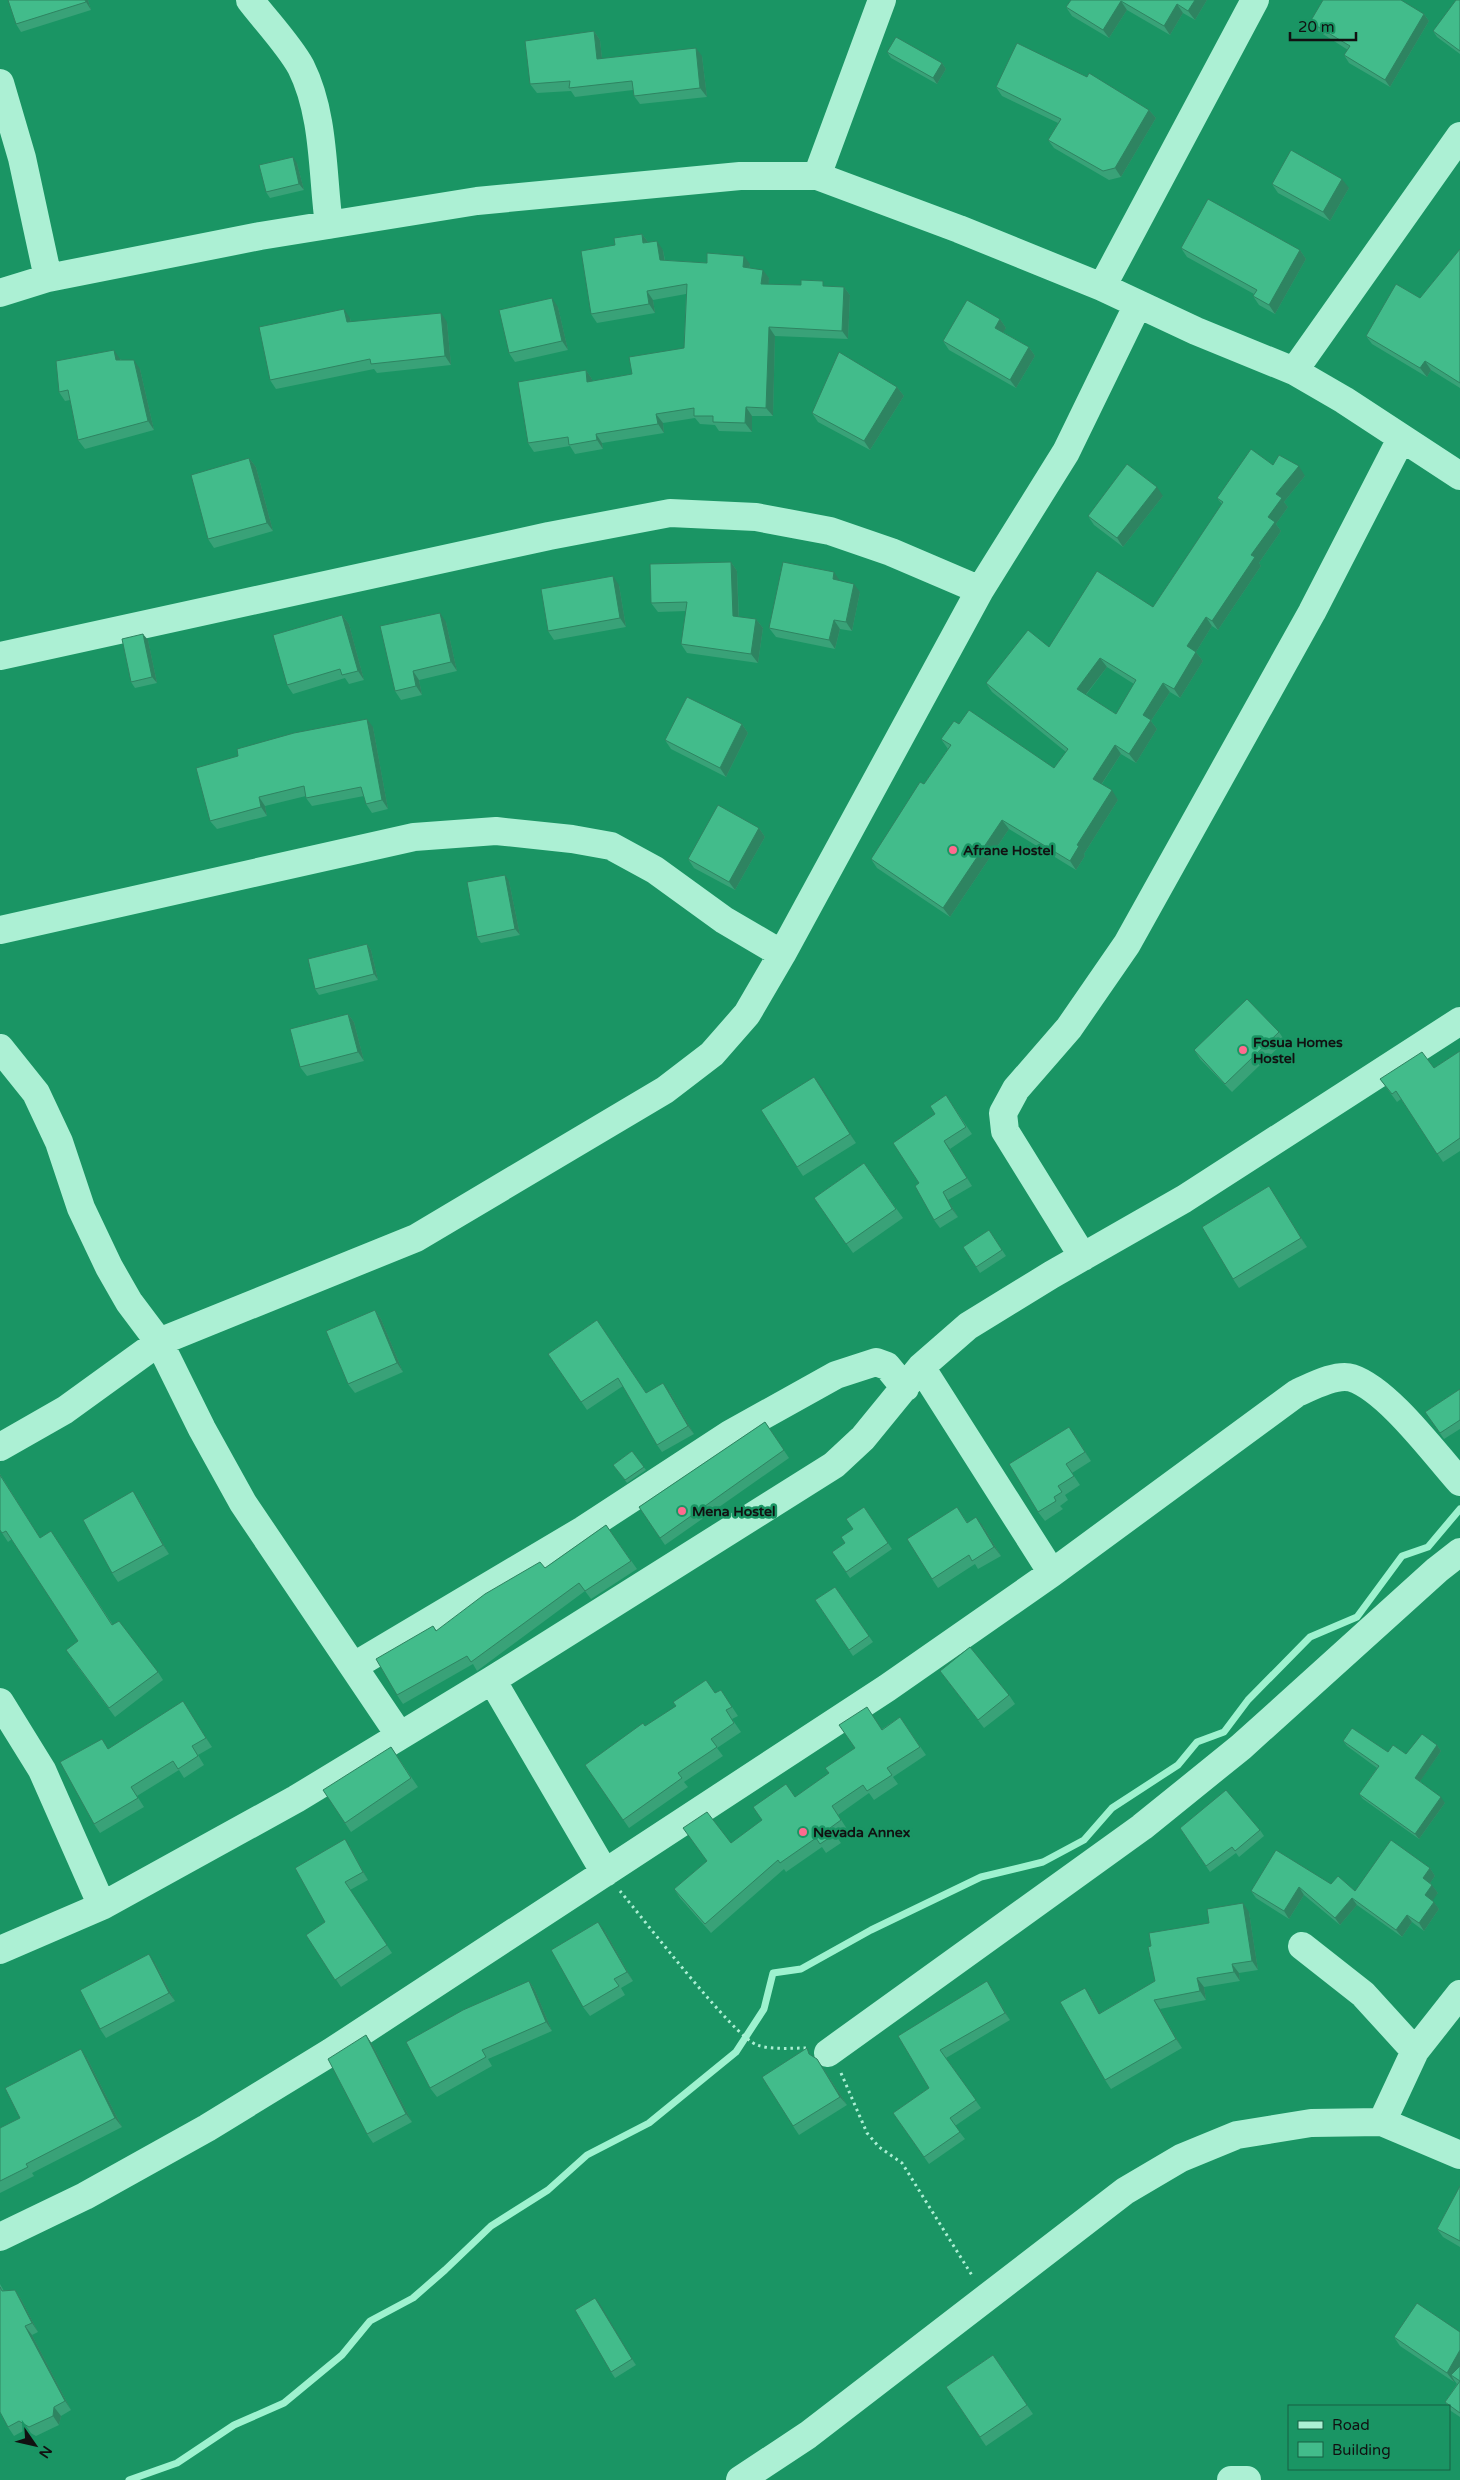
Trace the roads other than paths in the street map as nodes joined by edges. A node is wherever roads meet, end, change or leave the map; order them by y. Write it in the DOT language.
graph roads {
  1 [pos="250,0"];
  2 [pos="882,0"];
  3 [pos="1255,0"];
  4 [pos="0,83"];
  5 [pos="1460,136"];
  6 [pos="817,176"];
  7 [pos="330,225"];
  8 [pos="48,278"];
  9 [pos="1102,287"];
  10 [pos="0,292"];
  11 [pos="1138,304"];
  12 [pos="1294,371"];
  13 [pos="1401,439"];
  14 [pos="1460,476"];
  15 [pos="980,590"];
  16 [pos="0,656"];
  17 [pos="0,930"];
  18 [pos="782,954"];
  19 [pos="1460,1021"];
  20 [pos="0,1048"];
  21 [pos="1083,1257"];
  22 [pos="159,1342"];
  23 [pos="913,1377"];
  24 [pos="0,1447"];
  25 [pos="1460,1482"];
  26 [pos="1460,1552"];
  27 [pos="1052,1573"];
  28 [pos="354,1666"];
  29 [pos="492,1680"];
  30 [pos="0,1702"];
  31 [pos="400,1736"];
  32 [pos="605,1873"];
  33 [pos="102,1906"];
  34 [pos="1302,1946"];
  35 [pos="0,1950"];
  36 [pos="1460,1994"];
  37 [pos="1415,2051"];
  38 [pos="828,2053"];
  39 [pos="1382,2122"];
  40 [pos="1460,2155"];
  41 [pos="0,2237"];
  42 [pos="740,2480"];
  43 [pos="1231,2480"];
  44 [pos="1247,2480"];
  1 -- 7 [label="street"];
  2 -- 6 [label="street"];
  3 -- 9 [label="street"];
  4 -- 8 [label="street"];
  5 -- 12 [label="street"];
  6 -- 7 [label="street"];
  6 -- 9 [label="street"];
  7 -- 8 [label="street"];
  8 -- 10 [label="street"];
  9 -- 11 [label="street"];
  11 -- 12 [label="street"];
  11 -- 15 [label="street"];
  12 -- 13 [label="street"];
  13 -- 14 [label="street"];
  13 -- 21 [label="street"];
  15 -- 16 [label="street"];
  15 -- 18 [label="street"];
  17 -- 18 [label="street"];
  18 -- 22 [label="street"];
  19 -- 21 [label="street"];
  20 -- 22 [label="street"];
  21 -- 23 [label="street"];
  22 -- 24 [label="street"];
  22 -- 28 [label="street"];
  23 -- 27 [label="street"];
  23 -- 28 [label="street"];
  23 -- 29 [label="street"];
  25 -- 27 [label="street"];
  26 -- 38 [label="street"];
  27 -- 32 [label="street"];
  28 -- 31 [label="street"];
  29 -- 31 [label="street"];
  29 -- 32 [label="street"];
  30 -- 33 [label="street"];
  31 -- 33 [label="street"];
  32 -- 41 [label="street"];
  33 -- 35 [label="street"];
  34 -- 37 [label="street"];
  36 -- 37 [label="street"];
  37 -- 39 [label="street"];
  39 -- 40 [label="street"];
  39 -- 42 [label="street"];
  43 -- 44 [label="street"];
}
